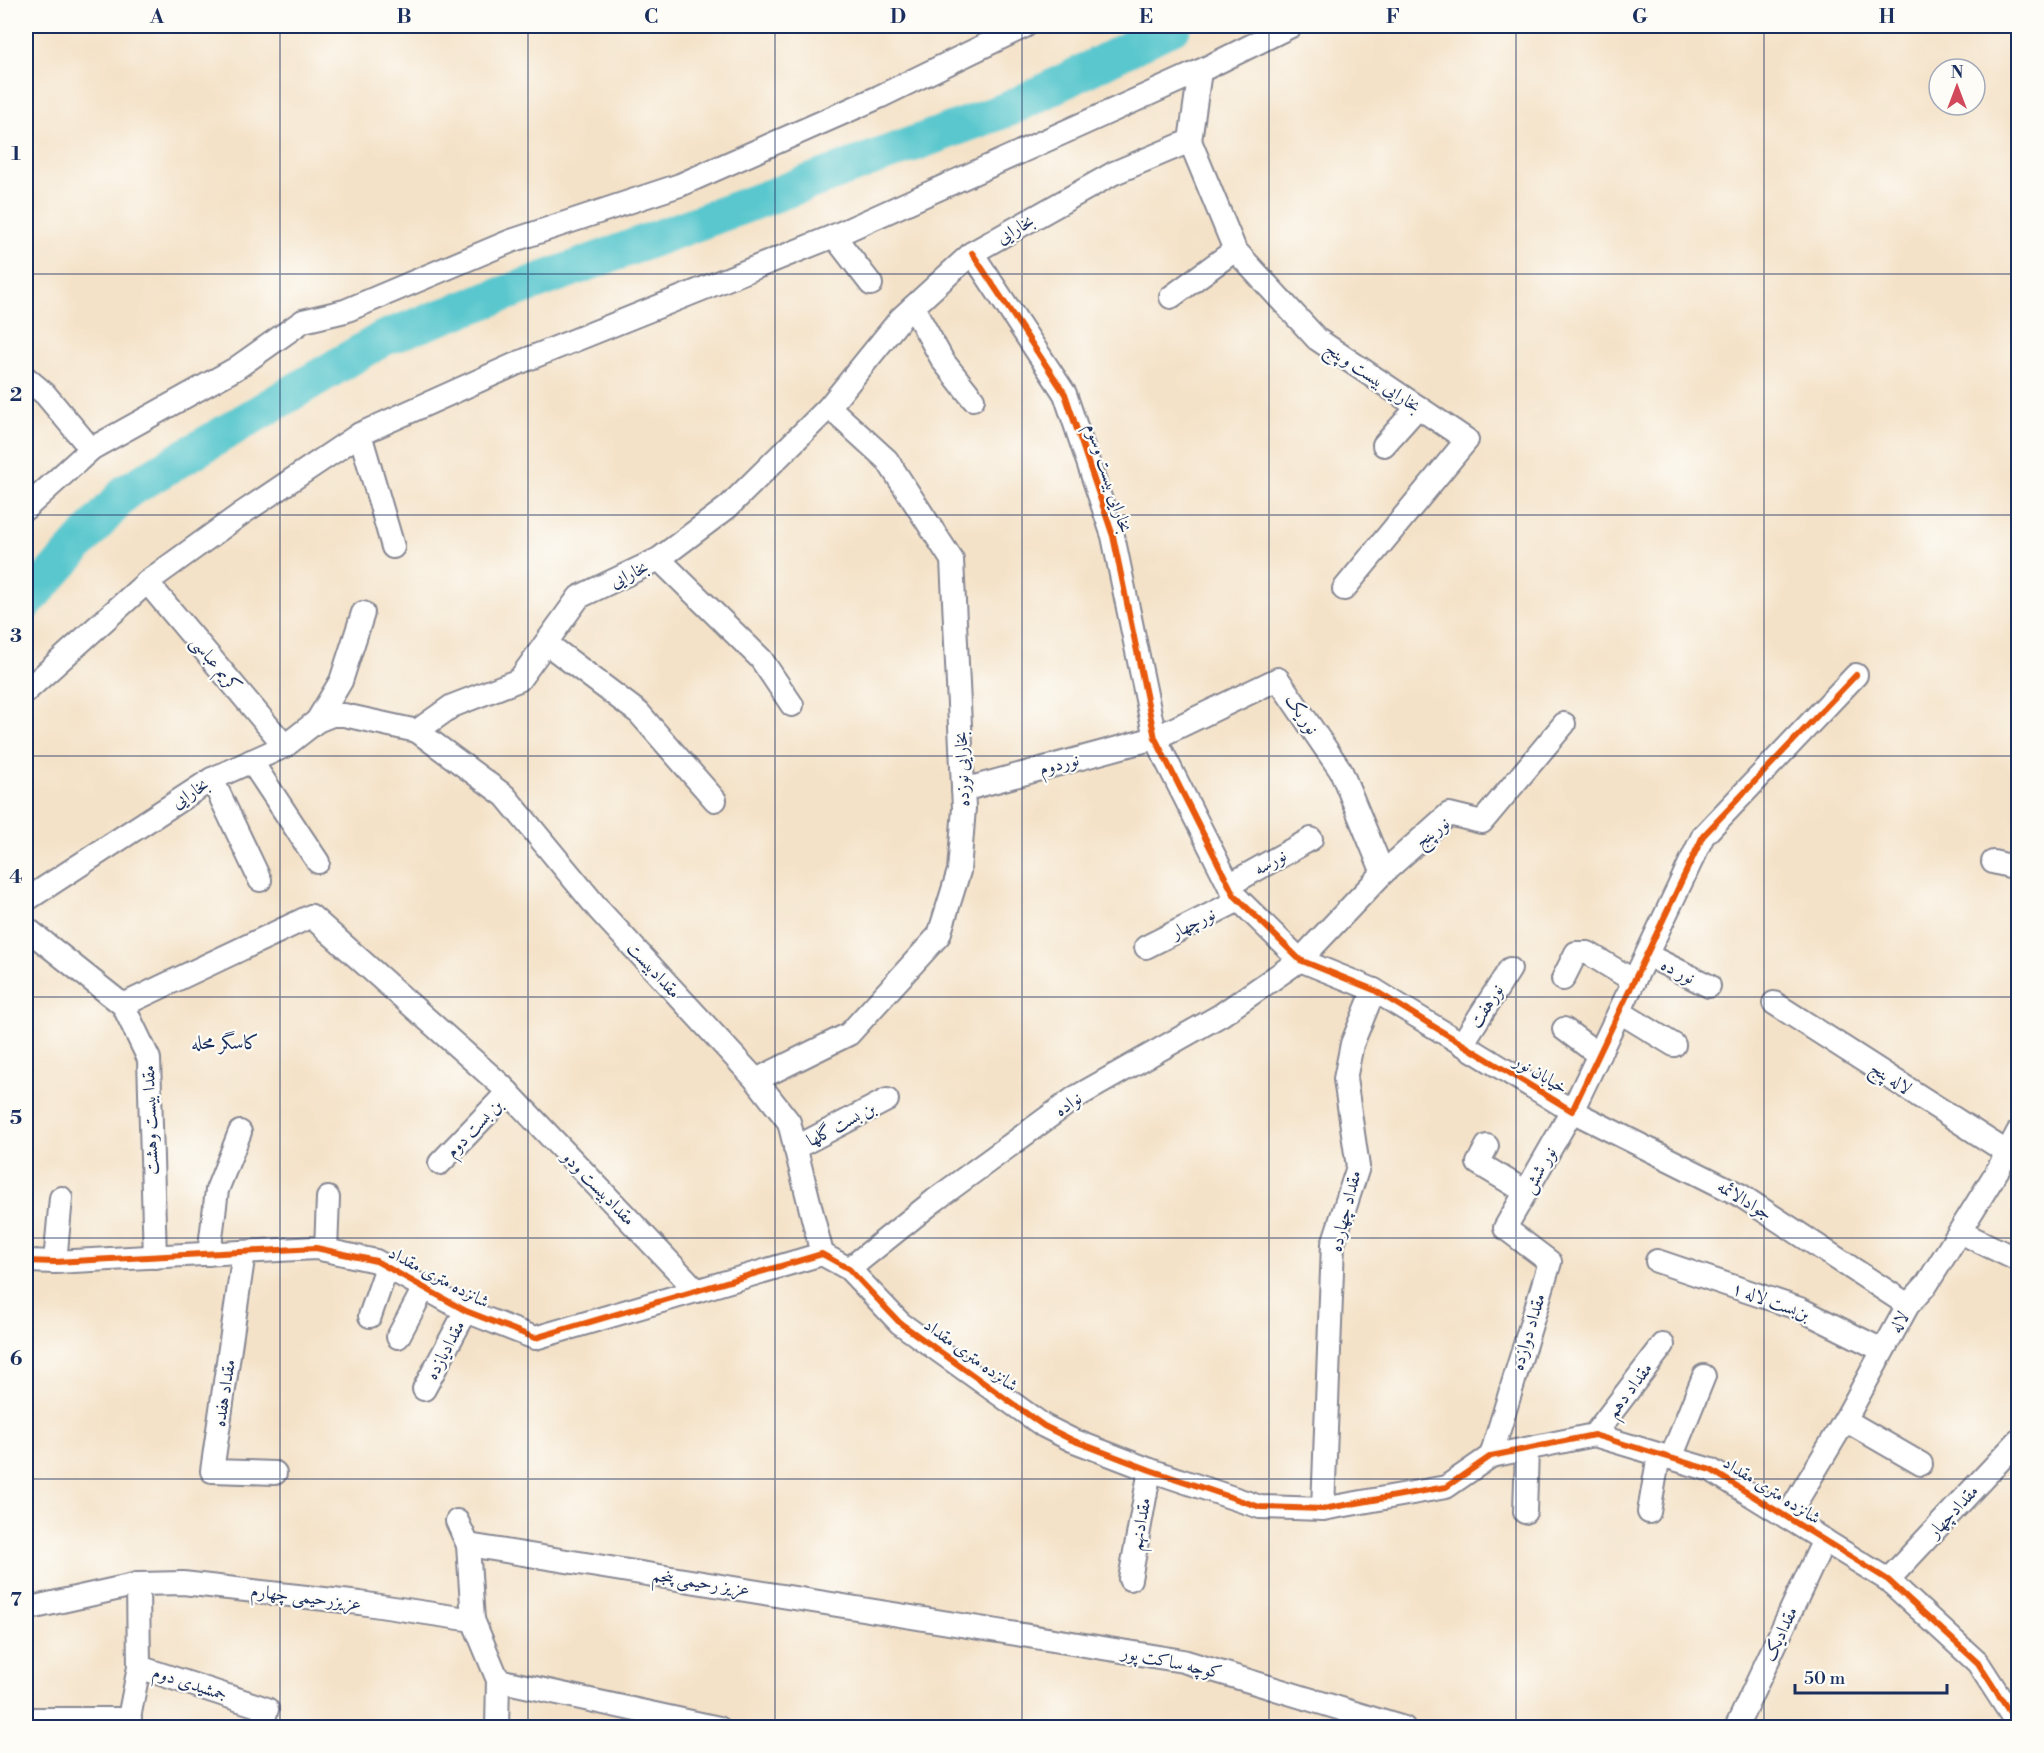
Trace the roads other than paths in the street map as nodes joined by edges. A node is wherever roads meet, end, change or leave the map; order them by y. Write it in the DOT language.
graph roads {
  1 [pos="1025,26"];
  2 [pos="1291,26"];
  3 [pos="1200,71"];
  4 [pos="1190,141"];
  5 [pos="834,236"];
  6 [pos="1235,250"];
  7 [pos="972,254"];
  8 [pos="871,285"];
  9 [pos="1171,297"];
  10 [pos="913,307"];
  11 [pos="26,378"];
  12 [pos="974,399"];
  13 [pos="1418,407"];
  14 [pos="830,408"];
  15 [pos="360,434"];
  16 [pos="1384,445"];
  17 [pos="91,449"];
  18 [pos="26,508"];
  19 [pos="393,547"];
  20 [pos="659,560"];
  21 [pos="147,582"];
  22 [pos="1344,589"];
  23 [pos="363,613"];
  24 [pos="546,643"];
  25 [pos="1856,675"];
  26 [pos="26,691"];
  27 [pos="792,705"];
  28 [pos="317,721"];
  29 [pos="1564,724"];
  30 [pos="417,731"];
  31 [pos="1155,738"];
  32 [pos="285,746"];
  33 [pos="251,761"];
  34 [pos="212,779"];
  35 [pos="963,790"];
  36 [pos="715,800"];
  37 [pos="1311,839"];
  38 [pos="318,862"];
  39 [pos="1993,862"];
  40 [pos="2019,868"];
  41 [pos="1383,873"];
  42 [pos="260,880"];
  43 [pos="1234,893"];
  44 [pos="26,900"];
  45 [pos="26,928"];
  46 [pos="1146,947"];
  47 [pos="1647,955"];
  48 [pos="1300,960"];
  49 [pos="1510,969"];
  50 [pos="1563,979"];
  51 [pos="1634,981"];
  52 [pos="1708,986"];
  53 [pos="1374,990"];
  54 [pos="1774,1003"];
  55 [pos="123,1005"];
  56 [pos="1620,1012"];
  57 [pos="1564,1029"];
  58 [pos="1462,1044"];
  59 [pos="1674,1046"];
  60 [pos="1599,1055"];
  61 [pos="756,1080"];
  62 [pos="505,1089"];
  63 [pos="887,1100"];
  64 [pos="1572,1111"];
  65 [pos="240,1132"];
  66 [pos="2019,1132"];
  67 [pos="1487,1146"];
  68 [pos="795,1148"];
  69 [pos="2007,1153"];
  70 [pos="441,1163"];
  71 [pos="1526,1192"];
  72 [pos="61,1198"];
  73 [pos="328,1198"];
  74 [pos="1505,1228"];
  75 [pos="1960,1232"];
  76 [pos="326,1250"];
  77 [pos="244,1252"];
  78 [pos="209,1254"];
  79 [pos="822,1254"];
  80 [pos="155,1257"];
  81 [pos="2019,1260"];
  82 [pos="26,1261"];
  83 [pos="1656,1261"];
  84 [pos="55,1262"];
  85 [pos="387,1267"];
  86 [pos="849,1269"];
  87 [pos="424,1288"];
  88 [pos="697,1291"];
  89 [pos="1908,1305"];
  90 [pos="466,1311"];
  91 [pos="370,1316"];
  92 [pos="398,1337"];
  93 [pos="1663,1345"];
  94 [pos="1882,1350"];
  95 [pos="1704,1376"];
  96 [pos="424,1389"];
  97 [pos="1845,1419"];
  98 [pos="1594,1435"];
  99 [pos="2019,1442"];
  100 [pos="1527,1449"];
  101 [pos="1491,1456"];
  102 [pos="1665,1456"];
  103 [pos="1921,1464"];
  104 [pos="1150,1470"];
  105 [pos="275,1473"];
  106 [pos="1323,1509"];
  107 [pos="1525,1512"];
  108 [pos="1649,1512"];
  109 [pos="1787,1517"];
  110 [pos="457,1521"];
  111 [pos="1824,1540"];
  112 [pos="468,1545"];
  113 [pos="1130,1579"];
  114 [pos="1888,1580"];
  115 [pos="138,1584"];
  116 [pos="26,1609"];
  117 [pos="472,1620"];
  118 [pos="934,1620"];
  119 [pos="139,1666"];
  120 [pos="498,1680"];
  121 [pos="26,1719"];
  122 [pos="128,1724"];
  123 [pos="2019,1725"];
  124 [pos="1743,1726"];
  125 [pos="712,1727"];
  126 [pos="261,1728"];
  127 [pos="497,1728"];
  128 [pos="1404,1728"];
  1 -- 17 [label="street"];
  2 -- 3 [label="street"];
  3 -- 4 [label="street"];
  3 -- 5 [label="street"];
  4 -- 6 [label="street, بخارایی بیست وپنج"];
  4 -- 7 [label="street, بخارایی"];
  5 -- 8 [label="street"];
  5 -- 15 [label="street"];
  6 -- 9 [label="street"];
  6 -- 13 [label="street, بخارایی بیست وپنج"];
  7 -- 10 [label="street, بخارایی"];
  7 -- 31 [label="street, بخارایی بیست وسوم"];
  10 -- 12 [label="street"];
  10 -- 14 [label="street, بخارایی"];
  11 -- 17 [label="street"];
  13 -- 16 [label="street"];
  13 -- 22 [label="street, بخارایی بیست وپنج"];
  14 -- 20 [label="street, بخارایی"];
  14 -- 35 [label="street, بخارایی نوزده"];
  15 -- 19 [label="street"];
  15 -- 21 [label="street"];
  17 -- 18 [label="street"];
  20 -- 24 [label="street, بخارایی"];
  20 -- 27 [label="street"];
  21 -- 26 [label="street"];
  21 -- 32 [label="street, کریم عباسی"];
  23 -- 28 [label="street"];
  24 -- 30 [label="street, بخارایی"];
  24 -- 36 [label="street"];
  25 -- 47 [label="street, خیابان نور"];
  28 -- 30 [label="street, بخارایی"];
  28 -- 32 [label="street, بخارایی"];
  29 -- 41 [label="street, نورپنج"];
  30 -- 61 [label="street, مقدادبیست"];
  31 -- 35 [label="street, نوردوم"];
  31 -- 41 [label="street, نور یک"];
  31 -- 43 [label="street, خیابان نور"];
  32 -- 33 [label="street, بخارایی"];
  33 -- 34 [label="street, بخارایی"];
  33 -- 38 [label="street"];
  34 -- 42 [label="street"];
  34 -- 44 [label="street, بخارایی"];
  35 -- 61 [label="street, بخارایی نوزده"];
  37 -- 43 [label="street, نورسه"];
  39 -- 40 [label="street"];
  41 -- 48 [label="street, نورپنج"];
  43 -- 46 [label="street, نورچهار"];
  43 -- 48 [label="street, خیابان نور"];
  45 -- 55 [label="street, مقدا بیست وهشت"];
  47 -- 51 [label="street, خیابان نور"];
  47 -- 52 [label="street, نور ده"];
  48 -- 53 [label="street, خیابان نور"];
  48 -- 86 [label="street, نواده"];
  49 -- 58 [label="street, نورهفت"];
  50 -- 51 [label="street"];
  51 -- 56 [label="street, خیابان نور"];
  53 -- 58 [label="street, خیابان نور"];
  53 -- 106 [label="street, مقداد چهارده"];
  54 -- 69 [label="street, لاله پنج"];
  55 -- 62 [label="street, مقدادبیست ودو"];
  55 -- 80 [label="street, مقدا بیست وهشت"];
  56 -- 59 [label="street"];
  56 -- 60 [label="street, خیابان نور"];
  57 -- 60 [label="street"];
  58 -- 64 [label="street, خیابان نور"];
  60 -- 64 [label="street, خیابان نور"];
  61 -- 68 [label="street, مقدادبیست"];
  62 -- 70 [label="street, بن بست دوم"];
  62 -- 88 [label="street, مقدادبیست ودو"];
  63 -- 68 [label="street, بن بست گلها"];
  64 -- 71 [label="street, نور شش"];
  64 -- 89 [label="street, جوادالائمه"];
  65 -- 78 [label="street"];
  66 -- 69 [label="street, لاله"];
  67 -- 71 [label="street"];
  68 -- 79 [label="street, مقدادبیست"];
  69 -- 75 [label="street, لاله"];
  71 -- 74 [label="street, نور شش"];
  72 -- 84 [label="street"];
  73 -- 76 [label="street"];
  74 -- 101 [label="street, مقداد دوازده"];
  75 -- 81 [label="street"];
  75 -- 89 [label="street, لاله"];
  76 -- 77 [label="street, شانزده متری مقداد"];
  76 -- 85 [label="street, شانزده متری مقداد"];
  77 -- 78 [label="street, شانزده متری مقداد"];
  77 -- 105 [label="street, مقداد هفده"];
  78 -- 80 [label="street, شانزده متری مقداد"];
  79 -- 86 [label="street, شانزده متری مقداد"];
  79 -- 88 [label="street, شانزده متری مقداد"];
  80 -- 84 [label="street, شانزده متری مقداد"];
  82 -- 84 [label="street, شانزده متری مقداد"];
  83 -- 94 [label="street, بن‌بست لاله ۱"];
  85 -- 87 [label="street, شانزده متری مقداد"];
  85 -- 91 [label="street"];
  86 -- 104 [label="street, شانزده متری مقداد"];
  87 -- 90 [label="street, شانزده متری مقداد"];
  87 -- 92 [label="street"];
  88 -- 90 [label="street, شانزده متری مقداد"];
  89 -- 94 [label="street, لاله"];
  90 -- 96 [label="street, مقدادیازده"];
  93 -- 98 [label="street, مقداد دهم"];
  94 -- 97 [label="street, لاله"];
  95 -- 102 [label="street"];
  97 -- 103 [label="street"];
  97 -- 109 [label="street, لاله"];
  98 -- 100 [label="street, شانزده متری مقداد"];
  98 -- 102 [label="street, شانزده متری مقداد"];
  99 -- 114 [label="street, مقدادچهار"];
  100 -- 101 [label="street, شانزده متری مقداد"];
  100 -- 107 [label="street"];
  101 -- 106 [label="street, شانزده متری مقداد"];
  102 -- 108 [label="street"];
  102 -- 109 [label="street, شانزده متری مقداد"];
  104 -- 106 [label="street, شانزده متری مقداد"];
  104 -- 113 [label="street, مقدادنهم"];
  109 -- 111 [label="street, شانزده متری مقداد"];
  110 -- 112 [label="street"];
  111 -- 114 [label="street, شانزده متری مقداد"];
  111 -- 124 [label="street, مقدادیک"];
  112 -- 117 [label="street"];
  112 -- 118 [label="street, عزیز رحیمی پنجم"];
  114 -- 123 [label="street, شانزده متری مقداد"];
  115 -- 116 [label="street, عزیزرحیمی چهارم"];
  115 -- 117 [label="street, عزیزرحیمی چهارم"];
  115 -- 119 [label="street, جمشیدی دوم"];
  117 -- 120 [label="street"];
  118 -- 128 [label="street, کوچه ساکت پور"];
  119 -- 122 [label="street"];
  119 -- 126 [label="street, جمشیدی دوم"];
  120 -- 125 [label="street"];
  120 -- 127 [label="street"];
  121 -- 122 [label="street"];
}
